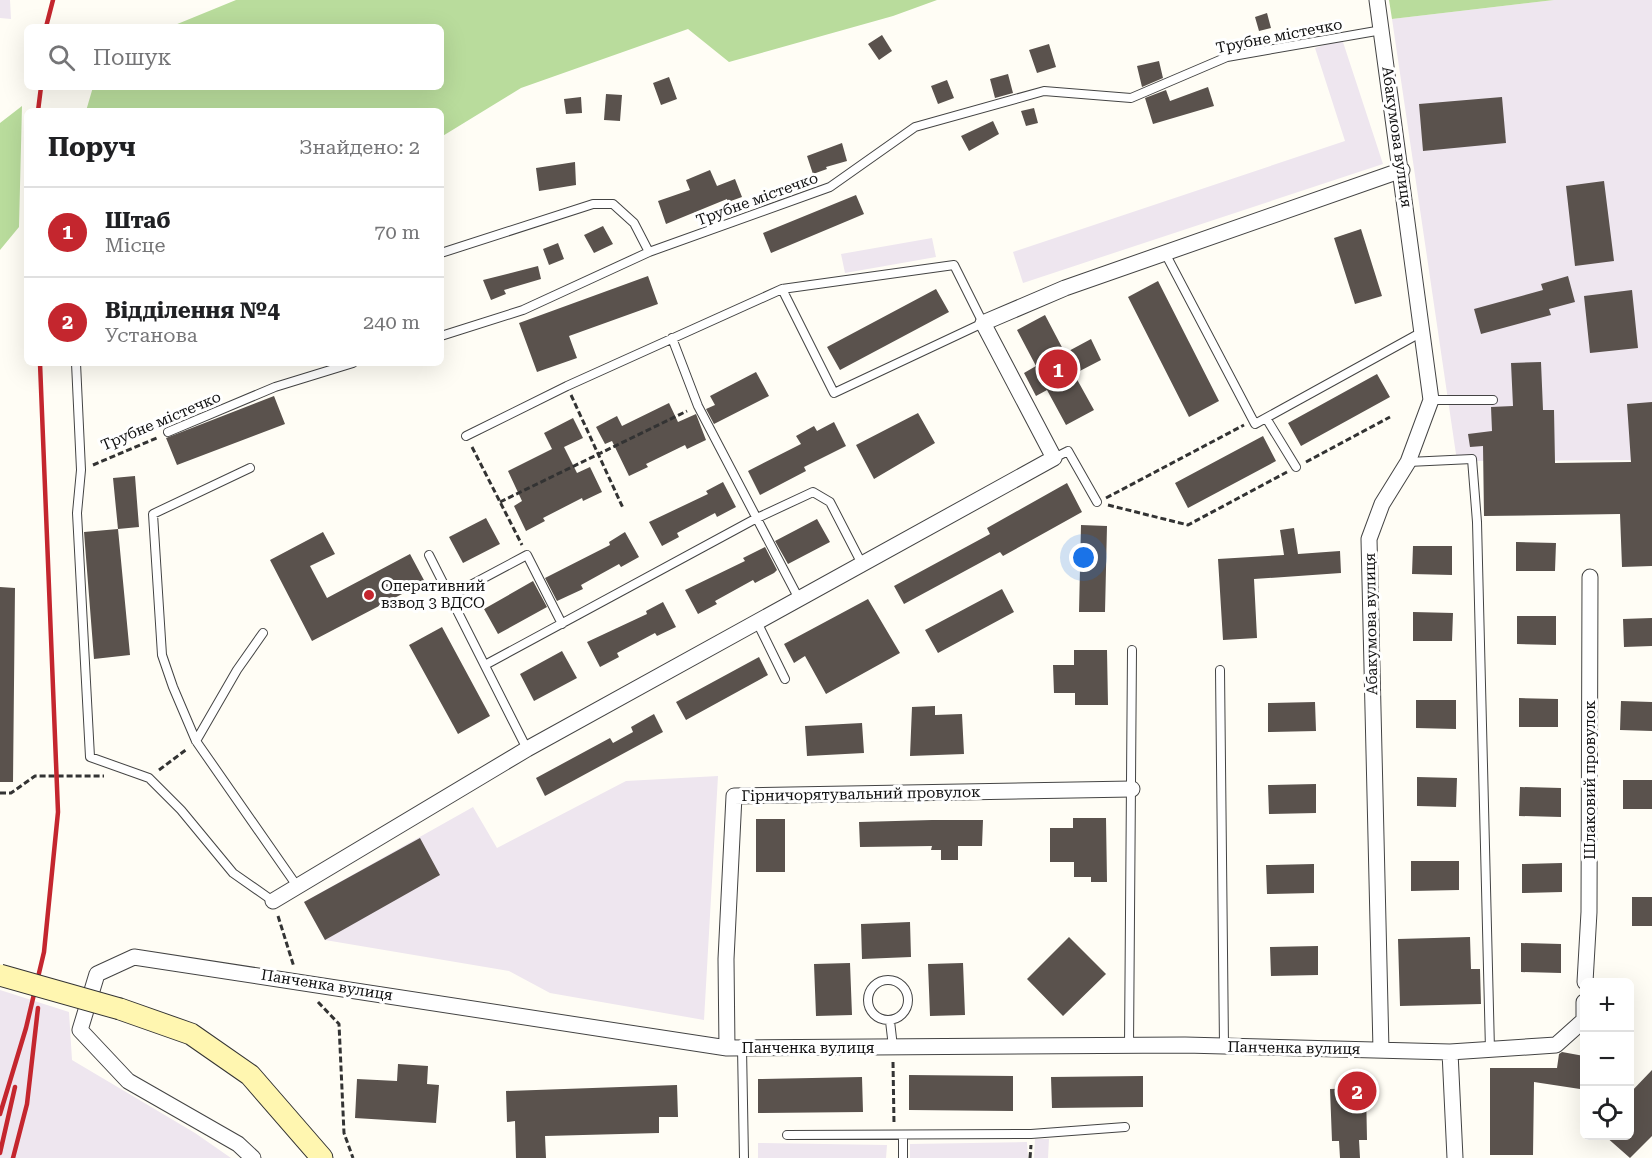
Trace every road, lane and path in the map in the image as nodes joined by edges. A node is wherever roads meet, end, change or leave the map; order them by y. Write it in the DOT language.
graph roads {
  1 [pos="1377,0"];
  2 [pos="1382,30"];
  3 [pos="1402,170"];
  4 [pos="444,252"];
  5 [pos="649,252"];
  6 [pos="1165,253"];
  7 [pos="782,289"];
  8 [pos="983,323"];
  9 [pos="1422,332"];
  10 [pos="444,335"];
  11 [pos="672,338"];
  12 [pos="76,366"];
  13 [pos="344,366"];
  14 [pos="567,386"];
  15 [pos="1431,400"];
  16 [pos="1493,400"];
  17 [pos="698,406"];
  18 [pos="1390,417"];
  19 [pos="1266,418"];
  20 [pos="1253,420"];
  21 [pos="168,432"];
  22 [pos="466,436"];
  23 [pos="597,452"];
  24 [pos="1054,458"];
  25 [pos="1408,462"];
  26 [pos="1296,467"];
  27 [pos="250,468"];
  28 [pos="81,470"];
  29 [pos="500,502"];
  30 [pos="1097,502"];
  31 [pos="623,508"];
  32 [pos="755,519"];
  33 [pos="429,555"];
  34 [pos="527,555"];
  35 [pos="862,564"];
  36 [pos="1590,577"];
  37 [pos="450,596"];
  38 [pos="799,599"];
  39 [pos="757,622"];
  40 [pos="562,624"];
  41 [pos="263,633"];
  42 [pos="1132,650"];
  43 [pos="485,664"];
  44 [pos="1220,670"];
  45 [pos="785,679"];
  46 [pos="196,741"];
  47 [pos="527,748"];
  48 [pos="106,776"];
  49 [pos="149,778"];
  50 [pos="1132,789"];
  51 [pos="0,793"];
  52 [pos="297,886"];
  53 [pos="273,901"];
  54 [pos="0,975"];
  55 [pos="1586,978"];
  56 [pos="298,980"];
  57 [pos="890,1021"];
  58 [pos="1580,1024"];
  59 [pos="1129,1046"];
  60 [pos="1224,1046"];
  61 [pos="893,1047"];
  62 [pos="735,1048"];
  63 [pos="1381,1050"];
  64 [pos="1490,1050"];
  65 [pos="1450,1052"];
  66 [pos="1125,1127"];
  67 [pos="787,1135"];
  68 [pos="894,1135"];
  69 [pos="903,1135"];
  70 [pos="254,1158"];
  71 [pos="322,1158"];
  72 [pos="353,1158"];
  73 [pos="744,1158"];
  74 [pos="903,1158"];
  75 [pos="1455,1158"];
  1 -- 2 [label="street, Абакумова вулиця"];
  2 -- 3 [label="street, Абакумова вулиця"];
  2 -- 5 [label="lane, Трубне містечко"];
  3 -- 6 [label="street"];
  3 -- 9 [label="street, Абакумова вулиця"];
  4 -- 5 [label="lane"];
  5 -- 10 [label="lane, Трубне містечко"];
  6 -- 8 [label="street"];
  6 -- 20 [label="lane"];
  7 -- 8 [label="lane"];
  7 -- 8 [label="lane"];
  7 -- 11 [label="lane"];
  8 -- 24 [label="street"];
  9 -- 15 [label="street, Абакумова вулиця"];
  9 -- 19 [label="lane"];
  11 -- 14 [label="lane"];
  11 -- 17 [label="lane"];
  12 -- 28 [label="lane, Трубне містечко"];
  13 -- 21 [label="lane, Трубне містечко"];
  14 -- 22 [label="lane"];
  14 -- 23 [label="path"];
  15 -- 16 [label="lane"];
  15 -- 25 [label="street, Абакумова вулиця"];
  17 -- 23 [label="path"];
  17 -- 32 [label="lane"];
  18 -- 26 [label="path"];
  19 -- 20 [label="lane"];
  19 -- 26 [label="lane"];
  20 -- 30 [label="path"];
  21 -- 28 [label="path, Трубне містечко"];
  22 -- 29 [label="path"];
  23 -- 29 [label="path"];
  23 -- 31 [label="path"];
  24 -- 30 [label="lane"];
  24 -- 35 [label="street"];
  25 -- 63 [label="street, Абакумова вулиця"];
  25 -- 64 [label="lane"];
  26 -- 30 [label="path"];
  27 -- 46 [label="lane"];
  28 -- 49 [label="lane"];
  29 -- 34 [label="path"];
  32 -- 35 [label="lane"];
  32 -- 38 [label="lane"];
  32 -- 40 [label="lane"];
  33 -- 37 [label="lane"];
  34 -- 37 [label="lane"];
  34 -- 40 [label="lane"];
  35 -- 38 [label="street"];
  36 -- 55 [label="street, Шлаковий провулок"];
  37 -- 43 [label="lane"];
  38 -- 39 [label="street"];
  39 -- 45 [label="lane"];
  39 -- 47 [label="street"];
  40 -- 43 [label="lane"];
  41 -- 46 [label="lane"];
  42 -- 50 [label="lane"];
  43 -- 47 [label="lane"];
  44 -- 60 [label="lane"];
  46 -- 49 [label="path"];
  46 -- 52 [label="lane"];
  47 -- 52 [label="street"];
  48 -- 51 [label="path"];
  49 -- 53 [label="lane"];
  50 -- 59 [label="lane"];
  50 -- 62 [label="street, Гірничорятувальний провулок"];
  52 -- 53 [label="street"];
  53 -- 56 [label="path"];
  54 -- 71 [label="street, bridge"];
  56 -- 62 [label="street, Панченка вулиця"];
  56 -- 70 [label="street, Панченка вулиця"];
  56 -- 72 [label="path"];
  57 -- 57 [label="lane"];
  57 -- 61 [label="lane"];
  58 -- 64 [label="street, Панченка вулиця"];
  59 -- 60 [label="street, Панченка вулиця"];
  59 -- 61 [label="street, Панченка вулиця"];
  60 -- 63 [label="street, Панченка вулиця"];
  61 -- 62 [label="street, Панченка вулиця"];
  61 -- 68 [label="path"];
  62 -- 73 [label="lane"];
  63 -- 65 [label="street, Панченка вулиця"];
  64 -- 65 [label="street, Панченка вулиця"];
  65 -- 75 [label="street"];
  66 -- 69 [label="lane"];
  67 -- 68 [label="lane"];
  68 -- 69 [label="lane"];
  69 -- 74 [label="lane"];
}
